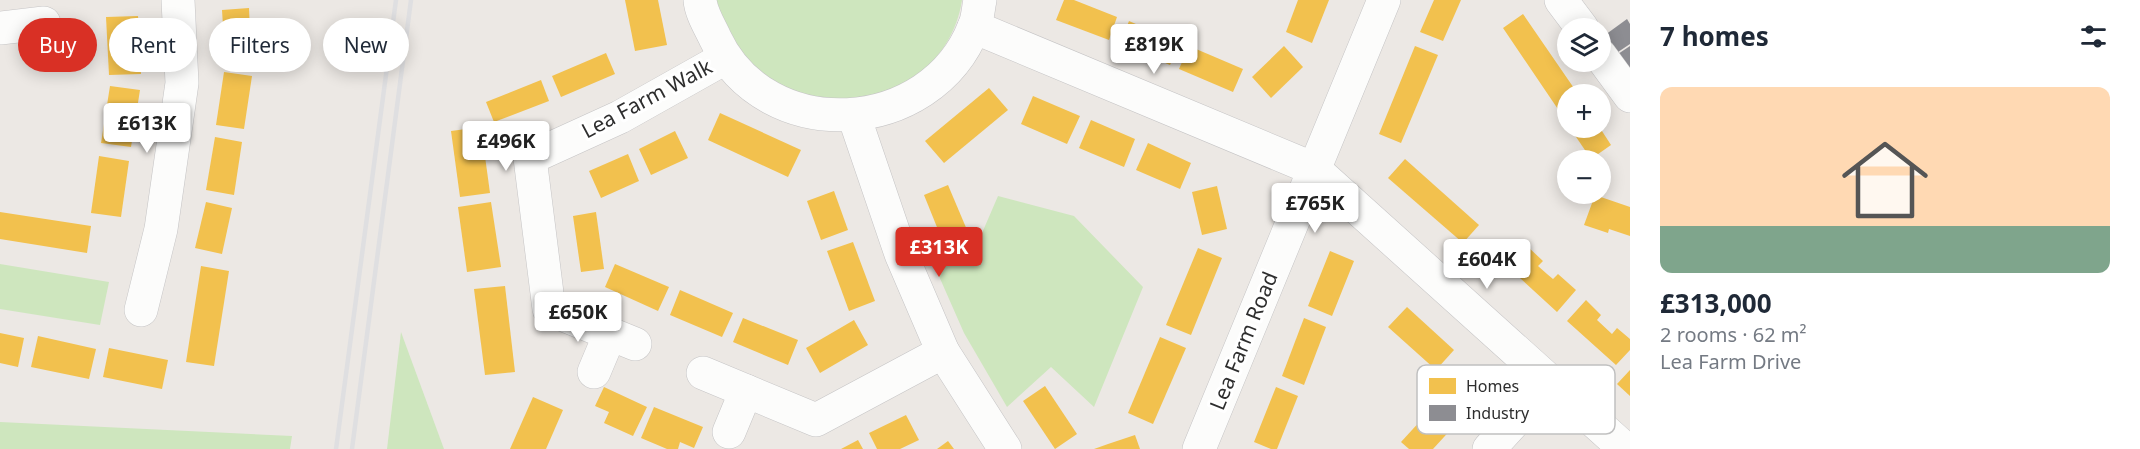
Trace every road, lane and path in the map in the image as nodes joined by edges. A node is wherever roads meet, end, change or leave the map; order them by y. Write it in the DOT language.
graph roads {
  1 [pos="178,0"];
  2 [pos="700,0"];
  3 [pos="1384,0"];
  4 [pos="1561,0"];
  5 [pos="977,13"];
  6 [pos="1574,18"];
  7 [pos="18,26"];
  8 [pos="0,28"];
  9 [pos="725,58"];
  10 [pos="1611,70"];
  11 [pos="1630,96"];
  12 [pos="854,116"];
  13 [pos="1314,170"];
  14 [pos="141,310"];
  15 [pos="943,352"];
  16 [pos="1533,365"];
  17 [pos="594,372"];
  18 [pos="703,373"];
  19 [pos="746,391"];
  20 [pos="729,432"];
  21 [pos="1503,434"];
  22 [pos="1609,434"];
  23 [pos="1005,449"];
  24 [pos="1200,449"];
  25 [pos="1489,449"];
  26 [pos="1625,449"];
  1 -- 14 [label="street"];
  2 -- 9 [label="street"];
  3 -- 13 [label="street, Lea Farm Road"];
  4 -- 6 [label="street"];
  5 -- 12 [label="street"];
  5 -- 13 [label="street"];
  7 -- 8 [label="street"];
  9 -- 12 [label="street"];
  9 -- 17 [label="street, Lea Farm Walk"];
  10 -- 11 [label="street"];
  12 -- 15 [label="street"];
  13 -- 16 [label="street"];
  13 -- 24 [label="street, Lea Farm Road"];
  15 -- 19 [label="street"];
  15 -- 23 [label="street"];
  18 -- 19 [label="street"];
  19 -- 20 [label="street"];
  21 -- 25 [label="street"];
  22 -- 26 [label="street"];
}
